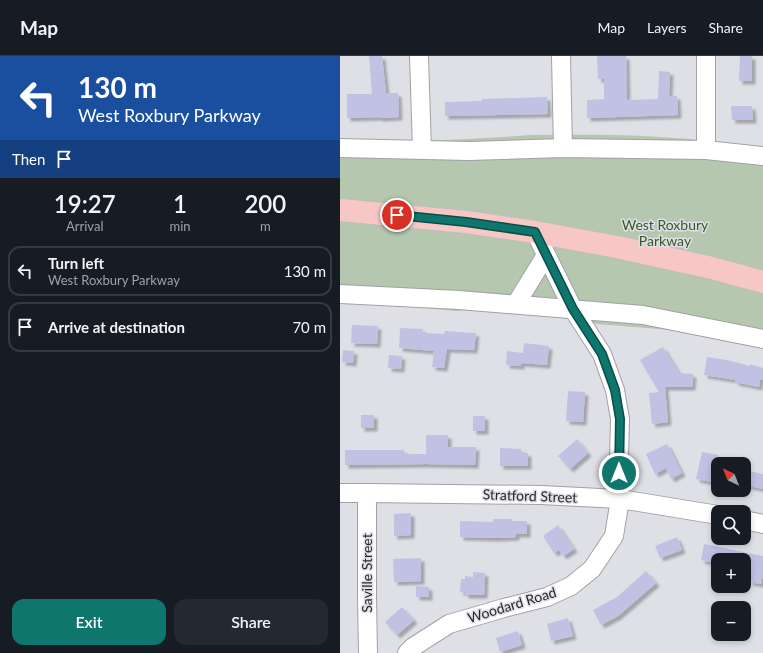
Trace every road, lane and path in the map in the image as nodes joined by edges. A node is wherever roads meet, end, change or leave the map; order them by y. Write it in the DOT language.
graph roads {
  1 [pos="419,56"];
  2 [pos="561,56"];
  3 [pos="706,56"];
  4 [pos="340,148"];
  5 [pos="563,148"];
  6 [pos="422,150"];
  7 [pos="706,150"];
  8 [pos="763,156"];
  9 [pos="340,210"];
  10 [pos="535,232"];
  11 [pos="546,254"];
  12 [pos="763,282"];
  13 [pos="340,294"];
  14 [pos="516,304"];
  15 [pos="573,309"];
  16 [pos="763,339"];
  17 [pos="340,493"];
  18 [pos="367,493"];
  19 [pos="620,499"];
  20 [pos="711,514"];
  21 [pos="751,521"];
  22 [pos="763,524"];
  23 [pos="368,653"];
  24 [pos="408,653"];
  1 -- 6 [label="street"];
  2 -- 5 [label="street"];
  3 -- 7 [label="street"];
  4 -- 6 [label="street"];
  5 -- 6 [label="street"];
  5 -- 7 [label="street"];
  7 -- 8 [label="street"];
  9 -- 10 [label="main road"];
  10 -- 11 [label="street, Woodard Road"];
  10 -- 12 [label="main road"];
  11 -- 14 [label="street"];
  11 -- 15 [label="street, Woodard Road"];
  13 -- 14 [label="street"];
  14 -- 15 [label="street"];
  15 -- 16 [label="street"];
  15 -- 19 [label="street, Woodard Road"];
  17 -- 18 [label="street, Stratford Street"];
  18 -- 19 [label="street, Stratford Street"];
  18 -- 23 [label="street, Saville Street"];
  19 -- 20 [label="street, Stratford Street"];
  19 -- 24 [label="street, Woodard Road"];
  21 -- 22 [label="street"];
}
